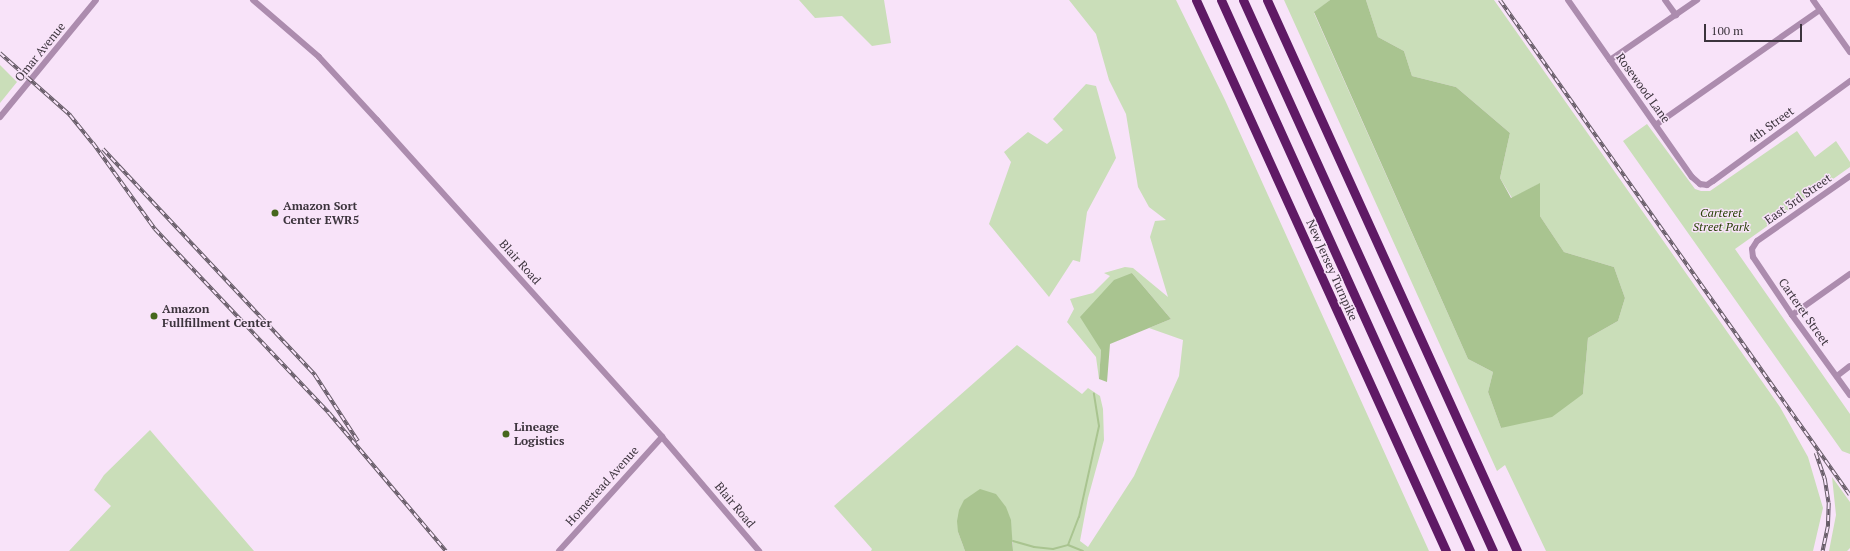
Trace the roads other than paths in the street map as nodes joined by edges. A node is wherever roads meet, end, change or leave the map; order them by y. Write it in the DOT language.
graph roads {
  1 [pos="96,0"];
  2 [pos="252,0"];
  3 [pos="1196,0"];
  4 [pos="1221,0"];
  5 [pos="1243,0"];
  6 [pos="1267,0"];
  7 [pos="1568,0"];
  8 [pos="1665,0"];
  9 [pos="1697,0"];
  10 [pos="1813,0"];
  11 [pos="1820,10"];
  12 [pos="1676,15"];
  13 [pos="1850,52"];
  14 [pos="1610,60"];
  15 [pos="1850,81"];
  16 [pos="0,117"];
  17 [pos="1657,124"];
  18 [pos="1850,176"];
  19 [pos="1704,184"];
  20 [pos="1759,240"];
  21 [pos="1850,274"];
  22 [pos="1792,315"];
  23 [pos="1850,366"];
  24 [pos="1837,376"];
  25 [pos="1850,395"];
  26 [pos="662,437"];
  27 [pos="559,551"];
  28 [pos="759,551"];
  29 [pos="1446,551"];
  30 [pos="1470,551"];
  31 [pos="1492,551"];
  32 [pos="1517,551"];
  1 -- 16 [label="street, Omar Avenue"];
  2 -- 26 [label="street, Blair Road"];
  3 -- 29 [label="highway, New Jersey Turnpike"];
  4 -- 30 [label="highway, New Jersey Turnpike"];
  5 -- 31 [label="highway"];
  6 -- 32 [label="highway"];
  7 -- 14 [label="street, Rosewood Lane"];
  8 -- 12 [label="street"];
  9 -- 12 [label="street"];
  10 -- 11 [label="street"];
  11 -- 13 [label="street"];
  11 -- 17 [label="street"];
  12 -- 14 [label="street"];
  14 -- 17 [label="street, Rosewood Lane"];
  15 -- 19 [label="street, 4th Street"];
  17 -- 19 [label="street, Rosewood Lane"];
  18 -- 20 [label="street, East 3rd Street"];
  20 -- 22 [label="street, Carteret Street"];
  21 -- 22 [label="street"];
  22 -- 24 [label="street, Carteret Street"];
  23 -- 24 [label="street"];
  24 -- 25 [label="street, Carteret Street"];
  26 -- 27 [label="street, Homestead Avenue"];
  26 -- 28 [label="street, Blair Road"];
}
